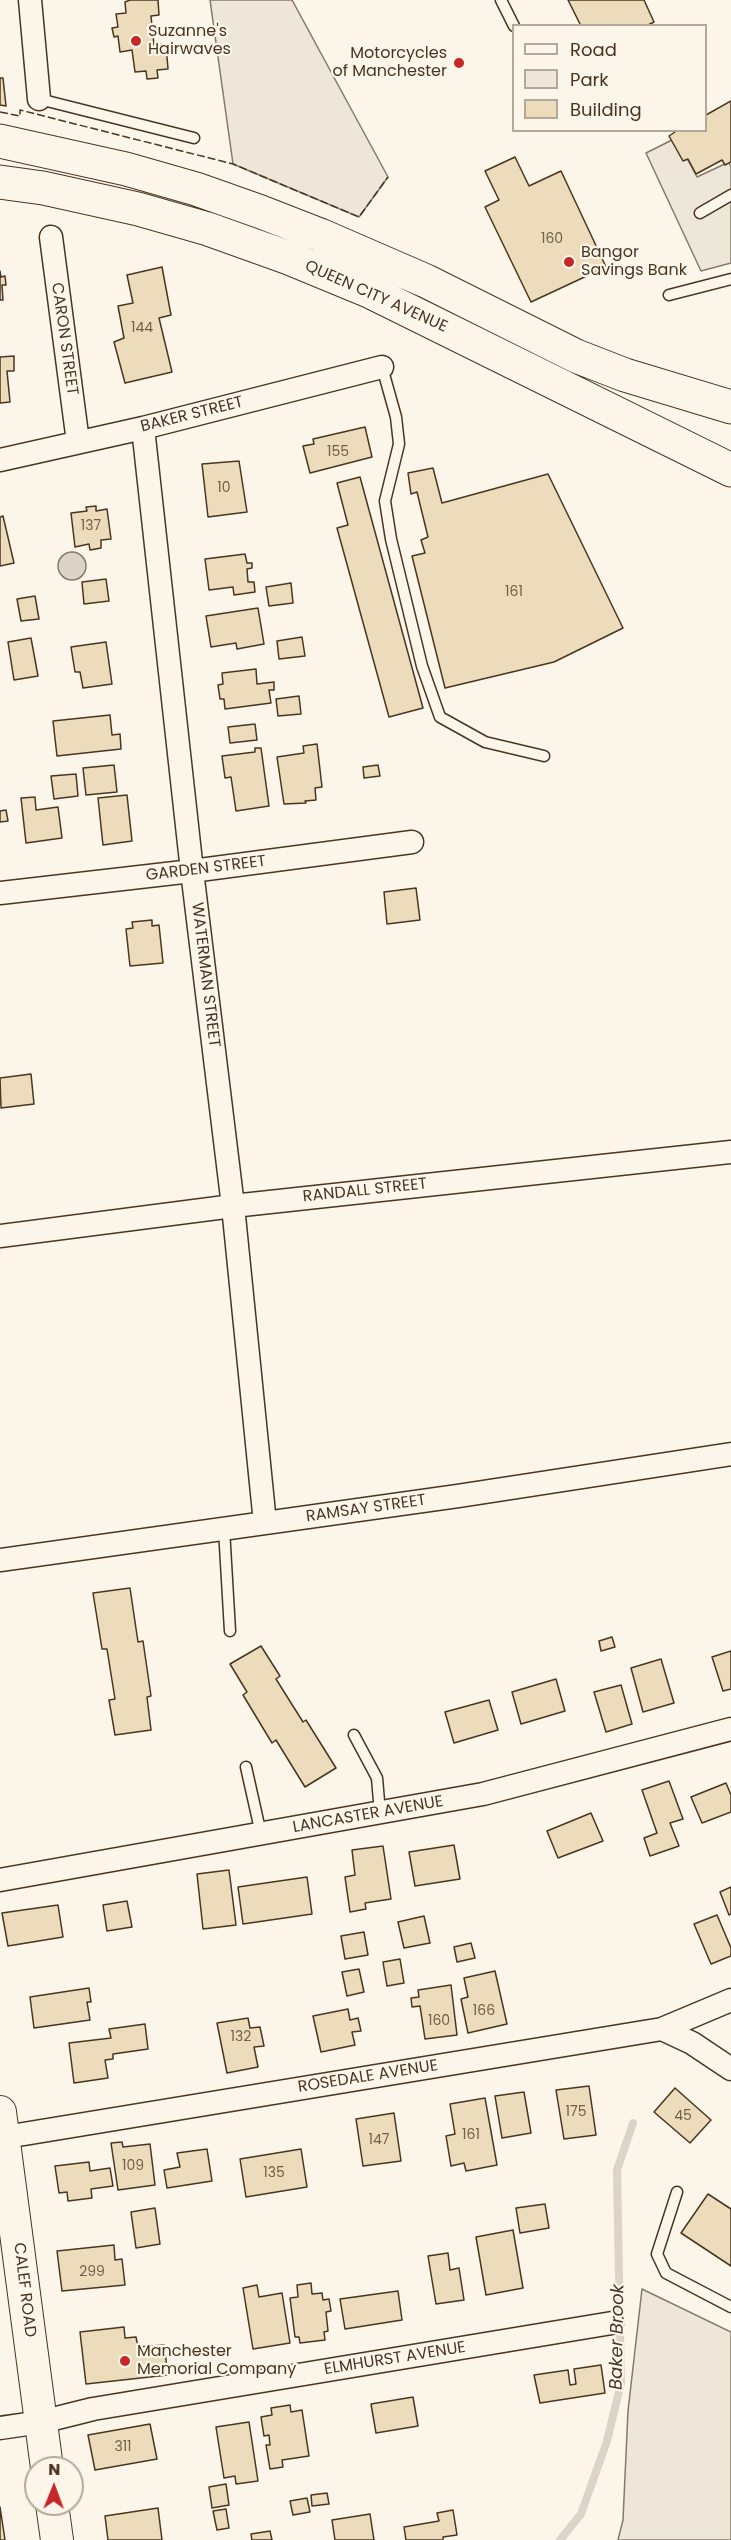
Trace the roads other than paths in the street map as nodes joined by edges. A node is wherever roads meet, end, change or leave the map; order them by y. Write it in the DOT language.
graph roads {
  1 [pos="30,0"];
  2 [pos="501,0"];
  3 [pos="512,24"];
  4 [pos="39,99"];
  5 [pos="194,138"];
  6 [pos="0,141"];
  7 [pos="0,182"];
  8 [pos="731,195"];
  9 [pos="700,213"];
  10 [pos="51,237"];
  11 [pos="731,279"];
  12 [pos="669,295"];
  13 [pos="382,367"];
  14 [pos="728,405"];
  15 [pos="143,428"];
  16 [pos="78,442"];
  17 [pos="0,460"];
  18 [pos="731,470"];
  19 [pos="544,756"];
  20 [pos="412,842"];
  21 [pos="192,871"];
  22 [pos="0,893"];
  23 [pos="731,1152"];
  24 [pos="234,1206"];
  25 [pos="0,1236"];
  26 [pos="731,1454"];
  27 [pos="265,1523"];
  28 [pos="224,1529"];
  29 [pos="0,1560"];
  30 [pos="230,1631"];
  31 [pos="731,1729"];
  32 [pos="354,1735"];
  33 [pos="246,1767"];
  34 [pos="380,1813"];
  35 [pos="261,1834"];
  36 [pos="0,1880"];
  37 [pos="731,2000"];
  38 [pos="662,2029"];
  39 [pos="731,2069"];
  40 [pos="1,2129"];
  41 [pos="677,2192"];
  42 [pos="731,2307"];
  43 [pos="612,2323"];
  44 [pos="41,2422"];
  45 [pos="0,2428"];
  46 [pos="45,2456"];
  47 [pos="54,2516"];
  48 [pos="57,2540"];
  1 -- 4 [label="street"];
  2 -- 3 [label="lane"];
  4 -- 5 [label="lane"];
  6 -- 14 [label="main road, QUEEN CITY AVENUE"];
  7 -- 18 [label="main road, QUEEN CITY AVENUE"];
  8 -- 9 [label="lane"];
  10 -- 16 [label="street, CARON STREET"];
  11 -- 12 [label="lane"];
  13 -- 15 [label="street, BAKER STREET"];
  13 -- 19 [label="lane"];
  15 -- 16 [label="street, BAKER STREET"];
  15 -- 21 [label="street, WATERMAN STREET"];
  16 -- 17 [label="street, BAKER STREET"];
  20 -- 21 [label="street, GARDEN STREET"];
  21 -- 22 [label="street, GARDEN STREET"];
  21 -- 24 [label="street, WATERMAN STREET"];
  23 -- 24 [label="street, RANDALL STREET"];
  24 -- 25 [label="street, RANDALL STREET"];
  24 -- 27 [label="street, WATERMAN STREET"];
  26 -- 27 [label="street, RAMSAY STREET"];
  27 -- 28 [label="street, RAMSAY STREET"];
  28 -- 29 [label="street, RAMSAY STREET"];
  28 -- 30 [label="lane"];
  31 -- 34 [label="street, LANCASTER AVENUE"];
  32 -- 34 [label="lane"];
  33 -- 35 [label="lane"];
  34 -- 35 [label="street, LANCASTER AVENUE"];
  35 -- 36 [label="street, LANCASTER AVENUE"];
  37 -- 38 [label="street, ROSEDALE AVENUE"];
  38 -- 39 [label="street"];
  38 -- 40 [label="street, ROSEDALE AVENUE"];
  40 -- 44 [label="main road, CALEF ROAD"];
  41 -- 42 [label="lane"];
  43 -- 44 [label="street, ELMHURST AVENUE"];
  44 -- 45 [label="street, ELMHURST AVENUE"];
  44 -- 46 [label="main road, CALEF ROAD"];
  47 -- 48 [label="main road"];
}
